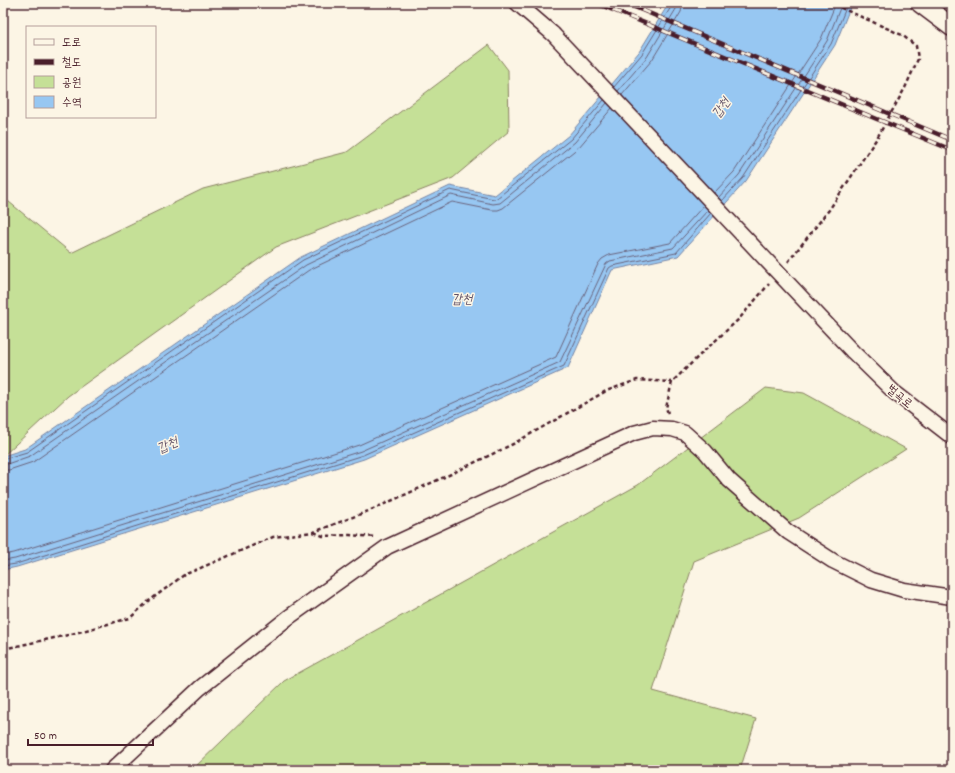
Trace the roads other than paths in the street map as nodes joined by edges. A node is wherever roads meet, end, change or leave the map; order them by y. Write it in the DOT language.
graph roads {
  1 [pos="517,3"];
  2 [pos="920,3"];
  3 [pos="952,27"];
  4 [pos="952,437"];
  5 [pos="952,597"];
  6 [pos="112,770"];
  1 -- 4 [label="street, 벌곡로, bridge"];
  2 -- 3 [label="street"];
  5 -- 6 [label="street"];
}
